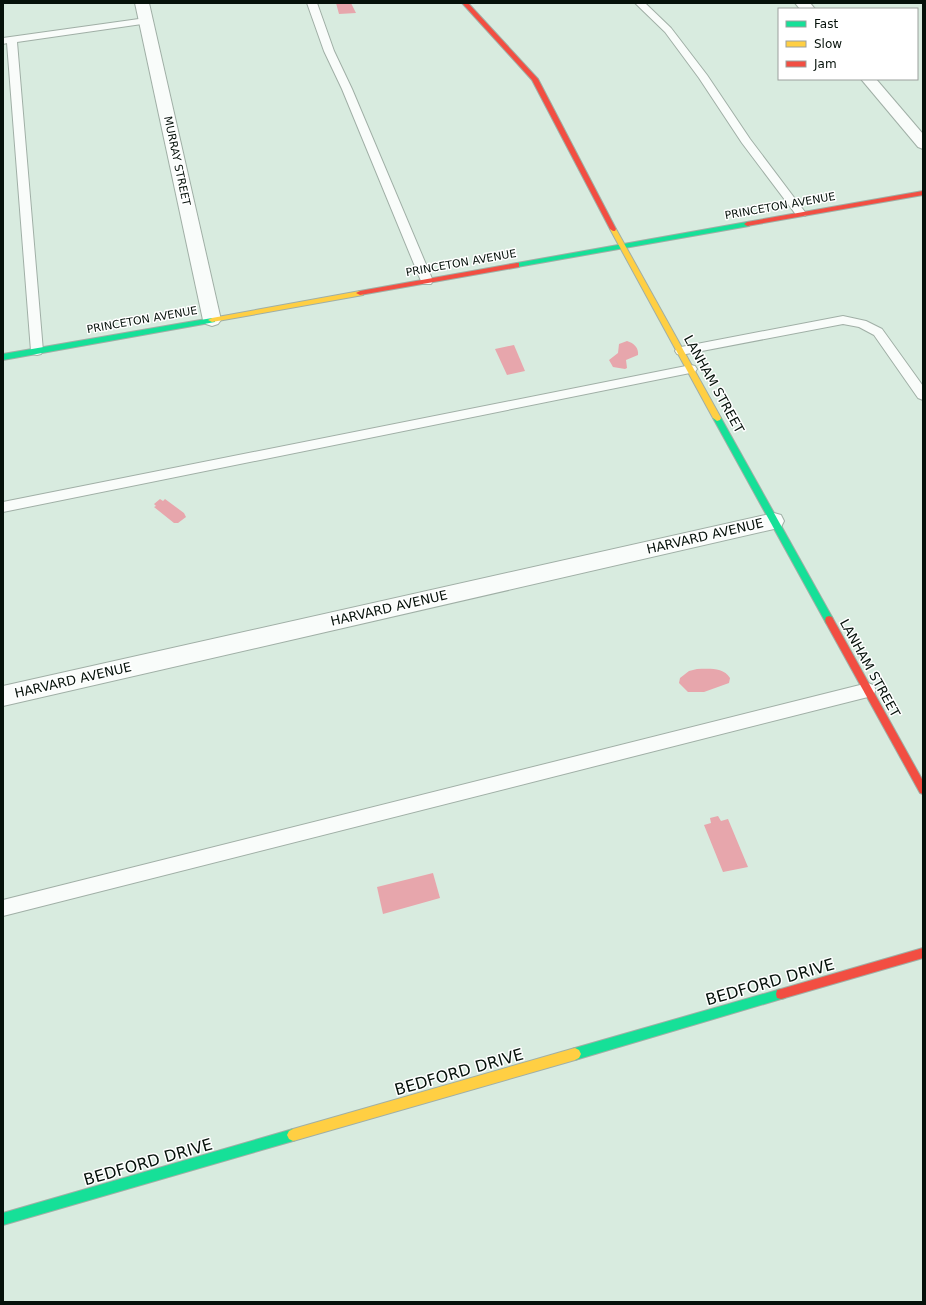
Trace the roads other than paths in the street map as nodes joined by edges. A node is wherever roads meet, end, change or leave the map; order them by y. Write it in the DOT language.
graph roads {
  1 [pos="142,3"];
  2 [pos="312,3"];
  3 [pos="465,3"];
  4 [pos="640,3"];
  5 [pos="146,21"];
  6 [pos="7,41"];
  7 [pos="869,80"];
  8 [pos="923,144"];
  9 [pos="923,193"];
  10 [pos="801,214"];
  11 [pos="622,246"];
  12 [pos="427,281"];
  13 [pos="212,320"];
  14 [pos="37,351"];
  15 [pos="681,351"];
  16 [pos="3,357"];
  17 [pos="691,369"];
  18 [pos="923,395"];
  19 [pos="3,507"];
  20 [pos="774,520"];
  21 [pos="868,690"];
  22 [pos="3,696"];
  23 [pos="923,790"];
  24 [pos="3,908"];
  25 [pos="923,953"];
  26 [pos="3,1219"];
  1 -- 5 [label="street, MURRAY STREET"];
  2 -- 12 [label="lane"];
  3 -- 11 [label="street, LANHAM STREET"];
  4 -- 10 [label="lane"];
  5 -- 6 [label="lane"];
  5 -- 13 [label="street, MURRAY STREET"];
  6 -- 14 [label="lane"];
  7 -- 8 [label="street"];
  9 -- 10 [label="street, PRINCETON AVENUE"];
  10 -- 11 [label="street, PRINCETON AVENUE"];
  11 -- 12 [label="street, PRINCETON AVENUE"];
  11 -- 15 [label="street, LANHAM STREET"];
  12 -- 13 [label="street, PRINCETON AVENUE"];
  13 -- 14 [label="street, PRINCETON AVENUE"];
  14 -- 16 [label="street, PRINCETON AVENUE"];
  15 -- 17 [label="street, LANHAM STREET"];
  15 -- 18 [label="lane"];
  17 -- 19 [label="lane"];
  17 -- 20 [label="street, LANHAM STREET"];
  20 -- 21 [label="street, LANHAM STREET"];
  20 -- 22 [label="street, HARVARD AVENUE"];
  21 -- 23 [label="street, LANHAM STREET"];
  21 -- 24 [label="lane"];
  25 -- 26 [label="street, BEDFORD DRIVE"];
}
